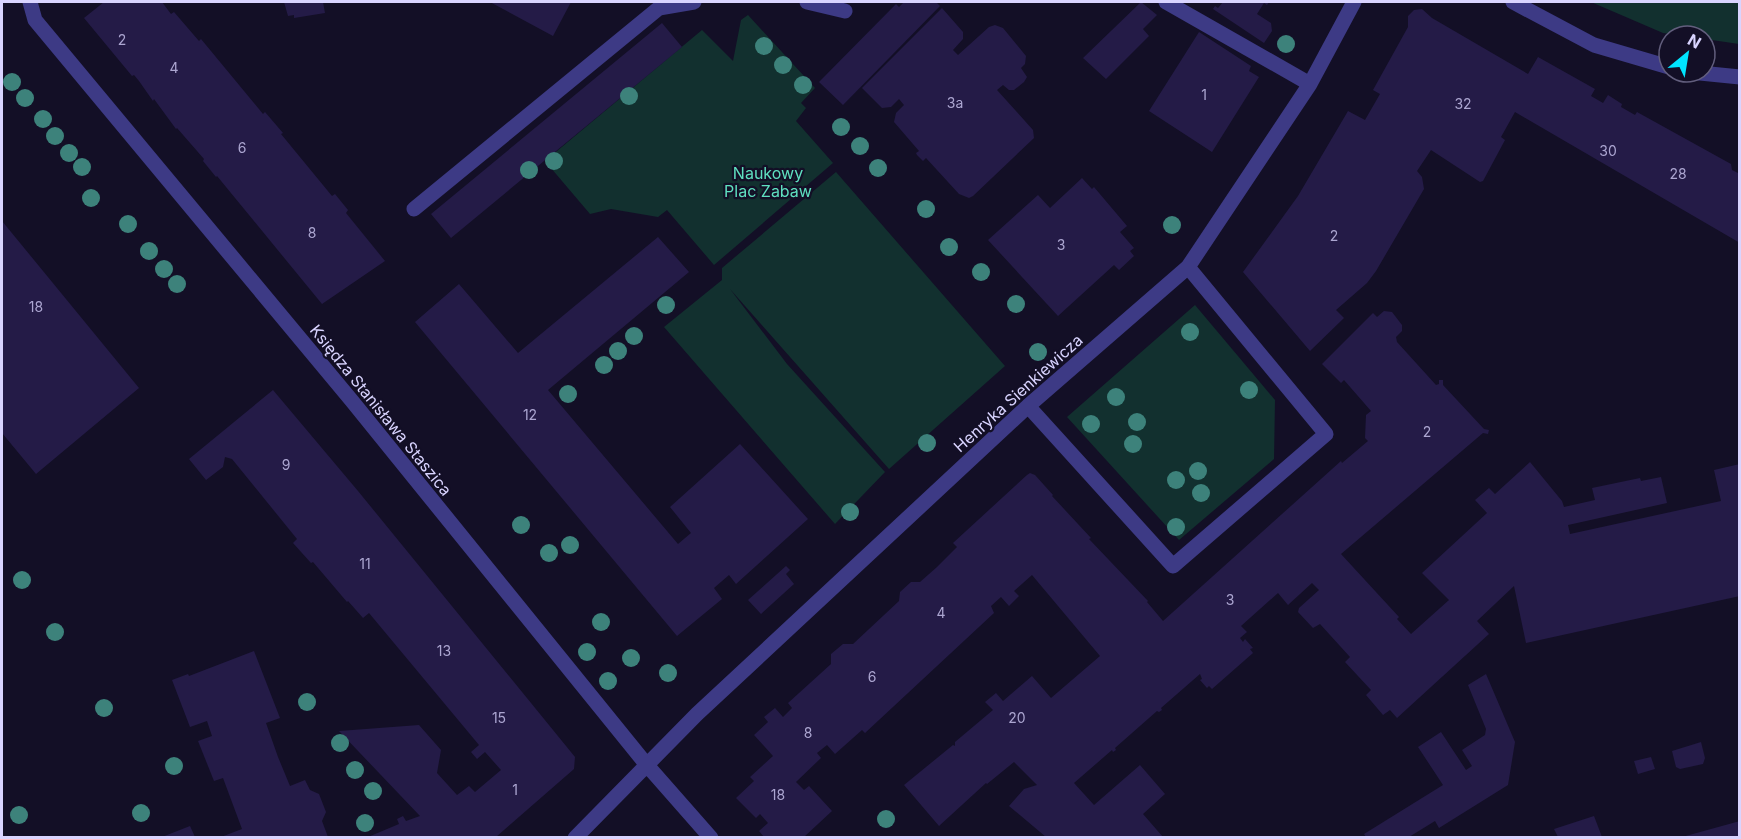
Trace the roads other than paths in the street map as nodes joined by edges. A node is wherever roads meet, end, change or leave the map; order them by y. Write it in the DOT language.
graph roads {
  1 [pos="30,2"];
  2 [pos="694,2"];
  3 [pos="807,2"];
  4 [pos="1166,2"];
  5 [pos="1354,2"];
  6 [pos="1514,2"];
  7 [pos="845,11"];
  8 [pos="1657,63"];
  9 [pos="1717,75"];
  10 [pos="1740,77"];
  11 [pos="1310,84"];
  12 [pos="414,209"];
  13 [pos="1188,267"];
  14 [pos="1028,406"];
  15 [pos="646,764"];
  16 [pos="574,837"];
  17 [pos="711,837"];
  1 -- 15 [label="street, Księdza Stanisława Staszica"];
  2 -- 12 [label="street"];
  3 -- 7 [label="street"];
  4 -- 11 [label="street"];
  5 -- 11 [label="street, Henryka Sienkiewicza"];
  6 -- 8 [label="street"];
  9 -- 10 [label="street"];
  11 -- 13 [label="street, Henryka Sienkiewicza"];
  13 -- 14 [label="street, Henryka Sienkiewicza"];
  13 -- 14 [label="street"];
  14 -- 15 [label="street, Henryka Sienkiewicza"];
  15 -- 16 [label="street, Henryka Sienkiewicza"];
  15 -- 17 [label="street, Księdza Stanisława Staszica"];
}
